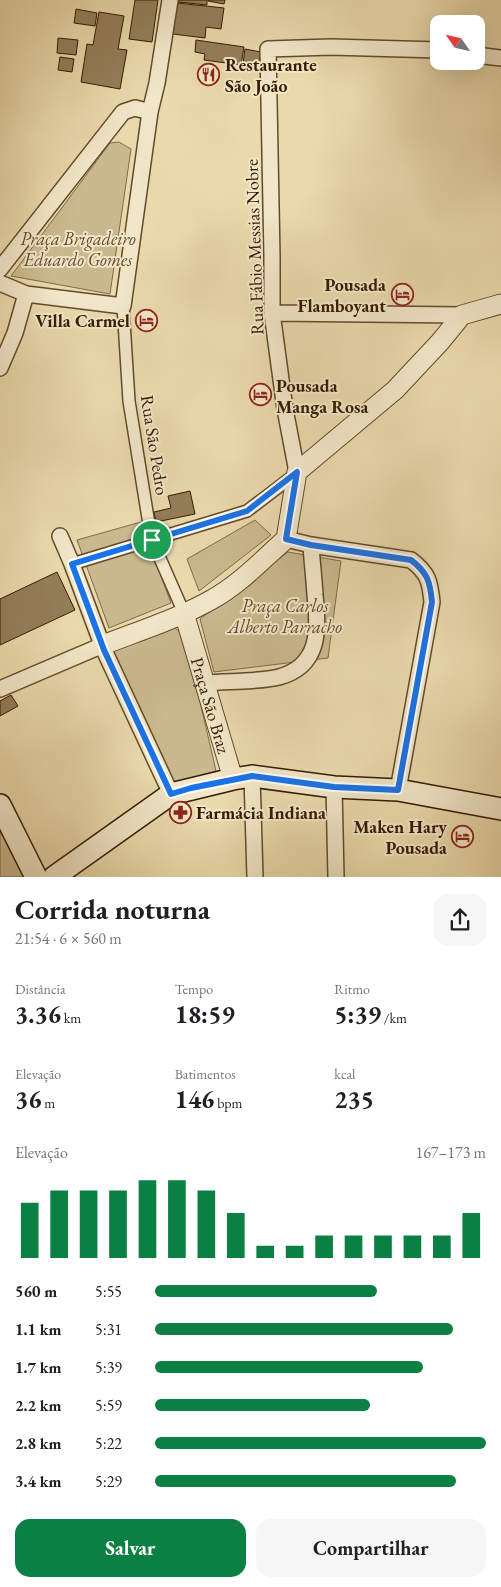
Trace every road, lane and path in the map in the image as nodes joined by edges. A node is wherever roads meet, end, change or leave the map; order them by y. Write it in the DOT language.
graph roads {
  1 [pos="170,0"];
  2 [pos="430,50"];
  3 [pos="485,56"];
  4 [pos="501,58"];
  5 [pos="150,112"];
  6 [pos="0,269"];
  7 [pos="0,283"];
  8 [pos="26,294"];
  9 [pos="501,304"];
  10 [pos="123,306"];
  11 [pos="272,313"];
  12 [pos="462,315"];
  13 [pos="0,368"];
  14 [pos="297,472"];
  15 [pos="60,536"];
  16 [pos="286,539"];
  17 [pos="152,540"];
  18 [pos="311,545"];
  19 [pos="72,564"];
  20 [pos="184,613"];
  21 [pos="103,645"];
  22 [pos="206,683"];
  23 [pos="0,689"];
  24 [pos="243,777"];
  25 [pos="334,787"];
  26 [pos="398,790"];
  27 [pos="171,794"];
  28 [pos="0,805"];
  29 [pos="501,809"];
  30 [pos="36,877"];
  31 [pos="54,877"];
  32 [pos="255,877"];
  33 [pos="336,877"];
  1 -- 5 [label="street"];
  2 -- 11 [label="street, Rua Fábio Messias Nobre"];
  3 -- 4 [label="street"];
  5 -- 6 [label="street"];
  5 -- 10 [label="street"];
  7 -- 8 [label="street"];
  8 -- 10 [label="street"];
  8 -- 13 [label="street"];
  9 -- 12 [label="street"];
  10 -- 17 [label="street, Rua São Pedro"];
  11 -- 12 [label="street"];
  11 -- 14 [label="street, Rua Fábio Messias Nobre"];
  12 -- 14 [label="street"];
  14 -- 16 [label="street"];
  14 -- 17 [label="street"];
  15 -- 19 [label="street"];
  16 -- 18 [label="street"];
  16 -- 20 [label="street"];
  17 -- 19 [label="street"];
  17 -- 20 [label="street, Rua São Pedro"];
  18 -- 22 [label="street"];
  18 -- 26 [label="street"];
  19 -- 21 [label="street"];
  20 -- 21 [label="street"];
  20 -- 22 [label="street, Praça São Braz"];
  21 -- 23 [label="street"];
  21 -- 27 [label="street"];
  22 -- 24 [label="street, Praça São Braz"];
  24 -- 25 [label="main road"];
  24 -- 27 [label="main road, Praça São Braz"];
  24 -- 32 [label="street"];
  25 -- 26 [label="main road"];
  25 -- 33 [label="street"];
  26 -- 29 [label="main road"];
  27 -- 31 [label="main road"];
  28 -- 30 [label="main road"];
}
